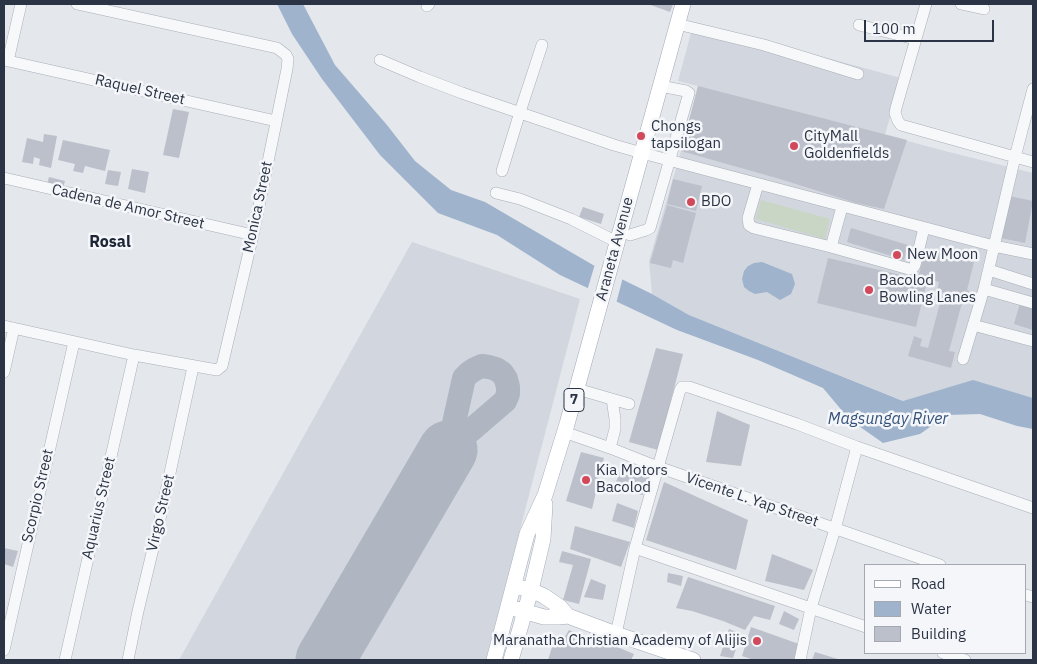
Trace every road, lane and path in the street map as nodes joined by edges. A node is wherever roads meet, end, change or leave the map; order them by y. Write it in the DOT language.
graph roads {
  1 [pos="21,4"];
  2 [pos="77,4"];
  3 [pos="683,4"];
  4 [pos="926,4"];
  5 [pos="961,4"];
  6 [pos="984,9"];
  7 [pos="677,24"];
  8 [pos="860,25"];
  9 [pos="915,38"];
  10 [pos="542,45"];
  11 [pos="6,60"];
  12 [pos="380,60"];
  13 [pos="858,74"];
  14 [pos="660,86"];
  15 [pos="1033,89"];
  16 [pos="520,112"];
  17 [pos="276,121"];
  18 [pos="642,153"];
  19 [pos="1015,157"];
  20 [pos="669,161"];
  21 [pos="1033,162"];
  22 [pos="502,171"];
  23 [pos="4,178"];
  24 [pos="758,184"];
  25 [pos="496,193"];
  26 [pos="842,206"];
  27 [pos="924,228"];
  28 [pos="253,235"];
  29 [pos="630,235"];
  30 [pos="616,242"];
  31 [pos="994,246"];
  32 [pos="831,247"];
  33 [pos="1033,254"];
  34 [pos="989,270"];
  35 [pos="1033,284"];
  36 [pos="984,289"];
  37 [pos="1033,303"];
  38 [pos="973,324"];
  39 [pos="9,327"];
  40 [pos="1033,341"];
  41 [pos="74,342"];
  42 [pos="134,355"];
  43 [pos="963,359"];
  44 [pos="193,366"];
  45 [pos="4,372"];
  46 [pos="577,389"];
  47 [pos="612,399"];
  48 [pos="629,404"];
  49 [pos="564,432"];
  50 [pos="857,447"];
  51 [pos="610,448"];
  52 [pos="658,467"];
  53 [pos="545,494"];
  54 [pos="1033,508"];
  55 [pos="835,529"];
  56 [pos="635,548"];
  57 [pos="937,564"];
  58 [pos="514,586"];
  59 [pos="531,590"];
  60 [pos="508,607"];
  61 [pos="811,608"];
  62 [pos="525,611"];
  63 [pos="568,616"];
  64 [pos="864,626"];
  65 [pos="616,634"];
  66 [pos="4,650"];
  67 [pos="946,654"];
  68 [pos="65,660"];
  69 [pos="128,660"];
  70 [pos="494,660"];
  71 [pos="510,660"];
  72 [pos="693,660"];
  73 [pos="800,660"];
  74 [pos="965,660"];
  1 -- 11 [label="street"];
  2 -- 17 [label="street, Monica Street"];
  3 -- 7 [label="main road, Araneta Avenue / 7"];
  4 -- 9 [label="street"];
  5 -- 6 [label="street"];
  7 -- 13 [label="street"];
  7 -- 14 [label="main road, Araneta Avenue / 7"];
  8 -- 9 [label="street"];
  9 -- 19 [label="street"];
  10 -- 16 [label="street"];
  11 -- 17 [label="street, Raquel Street"];
  12 -- 16 [label="street"];
  14 -- 18 [label="main road, Araneta Avenue / 7"];
  14 -- 20 [label="street"];
  15 -- 19 [label="street"];
  16 -- 18 [label="street"];
  16 -- 22 [label="street"];
  17 -- 28 [label="street, Monica Street"];
  18 -- 20 [label="street"];
  18 -- 30 [label="main road, Araneta Avenue / 7"];
  19 -- 21 [label="street"];
  19 -- 31 [label="street"];
  20 -- 24 [label="street"];
  20 -- 29 [label="street"];
  23 -- 28 [label="street, Cadena de Amor Street"];
  24 -- 26 [label="street"];
  24 -- 32 [label="street"];
  25 -- 30 [label="street"];
  26 -- 27 [label="street"];
  26 -- 32 [label="street"];
  27 -- 31 [label="street"];
  27 -- 32 [label="street"];
  28 -- 44 [label="street, Monica Street"];
  30 -- 46 [label="main road, Araneta Avenue / 7"];
  31 -- 33 [label="street"];
  31 -- 34 [label="street"];
  34 -- 35 [label="street"];
  34 -- 36 [label="street"];
  36 -- 37 [label="street"];
  36 -- 38 [label="street"];
  38 -- 40 [label="street"];
  38 -- 43 [label="street"];
  39 -- 41 [label="street"];
  39 -- 45 [label="street"];
  41 -- 42 [label="street"];
  41 -- 66 [label="street, Scorpio Street"];
  42 -- 44 [label="street"];
  42 -- 68 [label="street, Aquarius Street"];
  44 -- 69 [label="street, Virgo Street"];
  46 -- 47 [label="street"];
  46 -- 49 [label="main road, Araneta Avenue / 7"];
  47 -- 48 [label="street"];
  47 -- 51 [label="street"];
  49 -- 51 [label="street, Vicente L. Yap Street"];
  49 -- 53 [label="main road, Araneta Avenue / 7"];
  50 -- 52 [label="street"];
  50 -- 54 [label="street"];
  50 -- 55 [label="street"];
  51 -- 52 [label="street, Vicente L. Yap Street"];
  52 -- 55 [label="street, Vicente L. Yap Street"];
  52 -- 56 [label="street"];
  53 -- 58 [label="main road, Araneta Avenue / 7"];
  53 -- 59 [label="main road, Araneta Avenue / 7"];
  55 -- 57 [label="street, Vicente L. Yap Street"];
  55 -- 61 [label="street"];
  56 -- 61 [label="street"];
  56 -- 65 [label="street"];
  58 -- 59 [label="main road"];
  58 -- 60 [label="main road, Araneta Avenue / 7"];
  59 -- 62 [label="main road, Araneta Avenue / 7"];
  59 -- 63 [label="main road"];
  60 -- 62 [label="main road"];
  60 -- 70 [label="main road, Araneta Avenue / 7"];
  61 -- 64 [label="street"];
  61 -- 73 [label="street"];
  62 -- 63 [label="main road"];
  62 -- 71 [label="main road, Araneta Avenue / 7"];
  63 -- 65 [label="main road"];
  65 -- 72 [label="main road"];
  67 -- 74 [label="street"];
}
